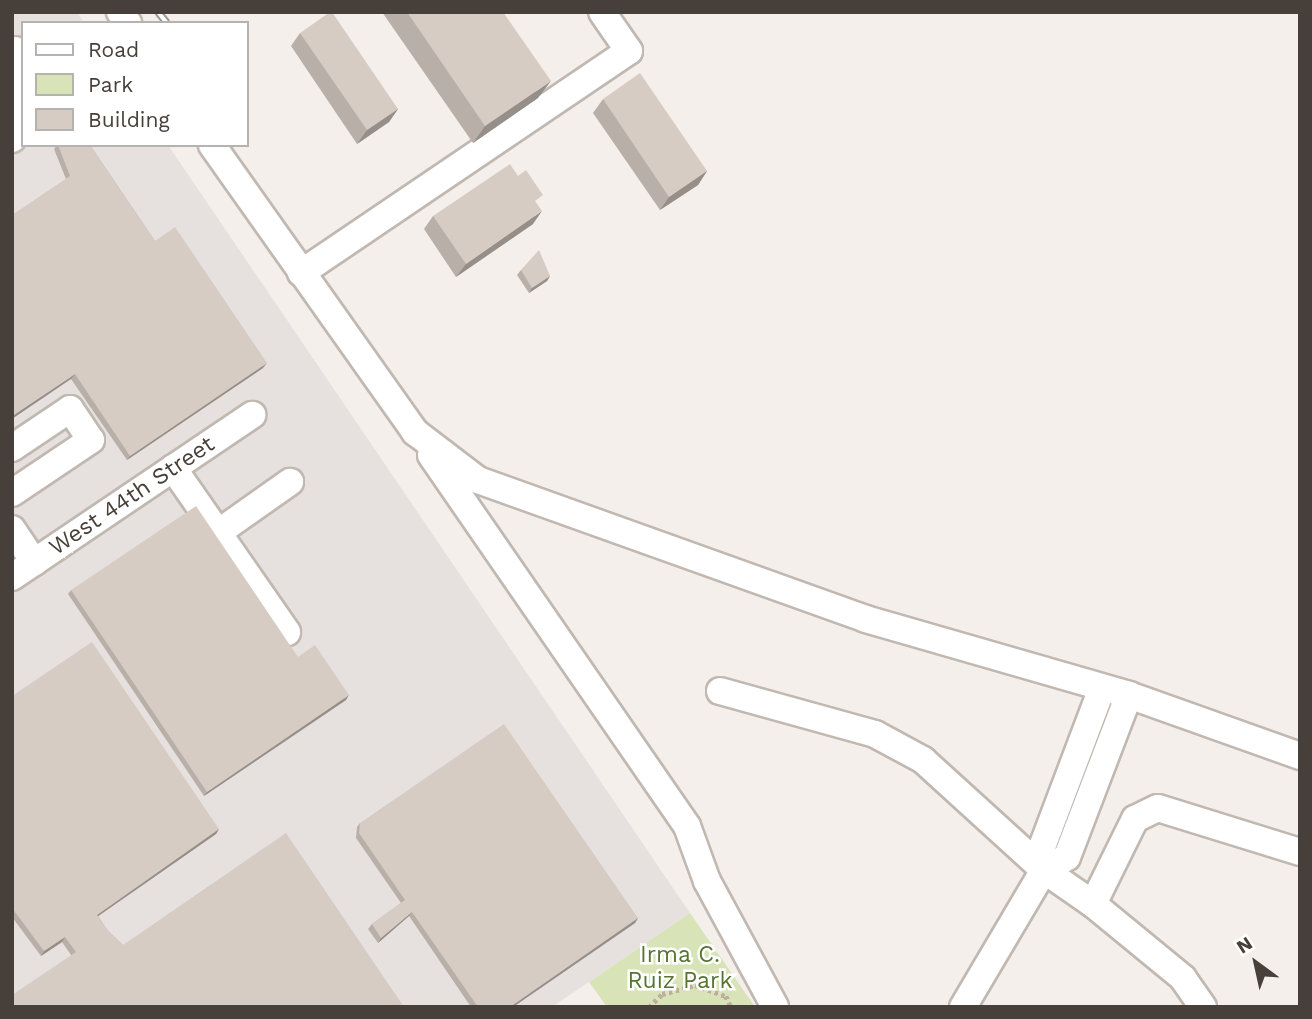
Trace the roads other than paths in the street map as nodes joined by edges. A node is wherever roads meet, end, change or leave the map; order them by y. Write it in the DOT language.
graph roads {
  1 [pos="602,12"];
  2 [pos="15,50"];
  3 [pos="12,139"];
  4 [pos="213,147"];
  5 [pos="301,274"];
  6 [pos="252,415"];
  7 [pos="415,432"];
  8 [pos="12,448"];
  9 [pos="173,468"];
  10 [pos="290,482"];
  11 [pos="12,493"];
  12 [pos="12,529"];
  13 [pos="219,532"];
  14 [pos="34,562"];
  15 [pos="12,577"];
  16 [pos="287,632"];
  17 [pos="1102,688"];
  18 [pos="720,691"];
  19 [pos="1129,695"];
  20 [pos="1300,756"];
  21 [pos="1300,852"];
  22 [pos="1044,870"];
  23 [pos="1093,904"];
  24 [pos="775,1007"];
  25 [pos="964,1007"];
  26 [pos="1203,1007"];
  1 -- 5 [label="street"];
  2 -- 3 [label="street"];
  4 -- 5 [label="street"];
  5 -- 7 [label="street"];
  6 -- 9 [label="street, West 44th Street"];
  7 -- 17 [label="street"];
  7 -- 24 [label="street"];
  8 -- 11 [label="street"];
  9 -- 13 [label="street"];
  9 -- 14 [label="street, West 44th Street"];
  10 -- 13 [label="street"];
  12 -- 14 [label="street"];
  13 -- 16 [label="street"];
  14 -- 15 [label="street, West 44th Street"];
  17 -- 19 [label="street"];
  17 -- 22 [label="street"];
  18 -- 22 [label="street"];
  19 -- 20 [label="street"];
  19 -- 22 [label="street"];
  21 -- 23 [label="street"];
  22 -- 23 [label="street"];
  22 -- 25 [label="street"];
  23 -- 26 [label="street"];
}
